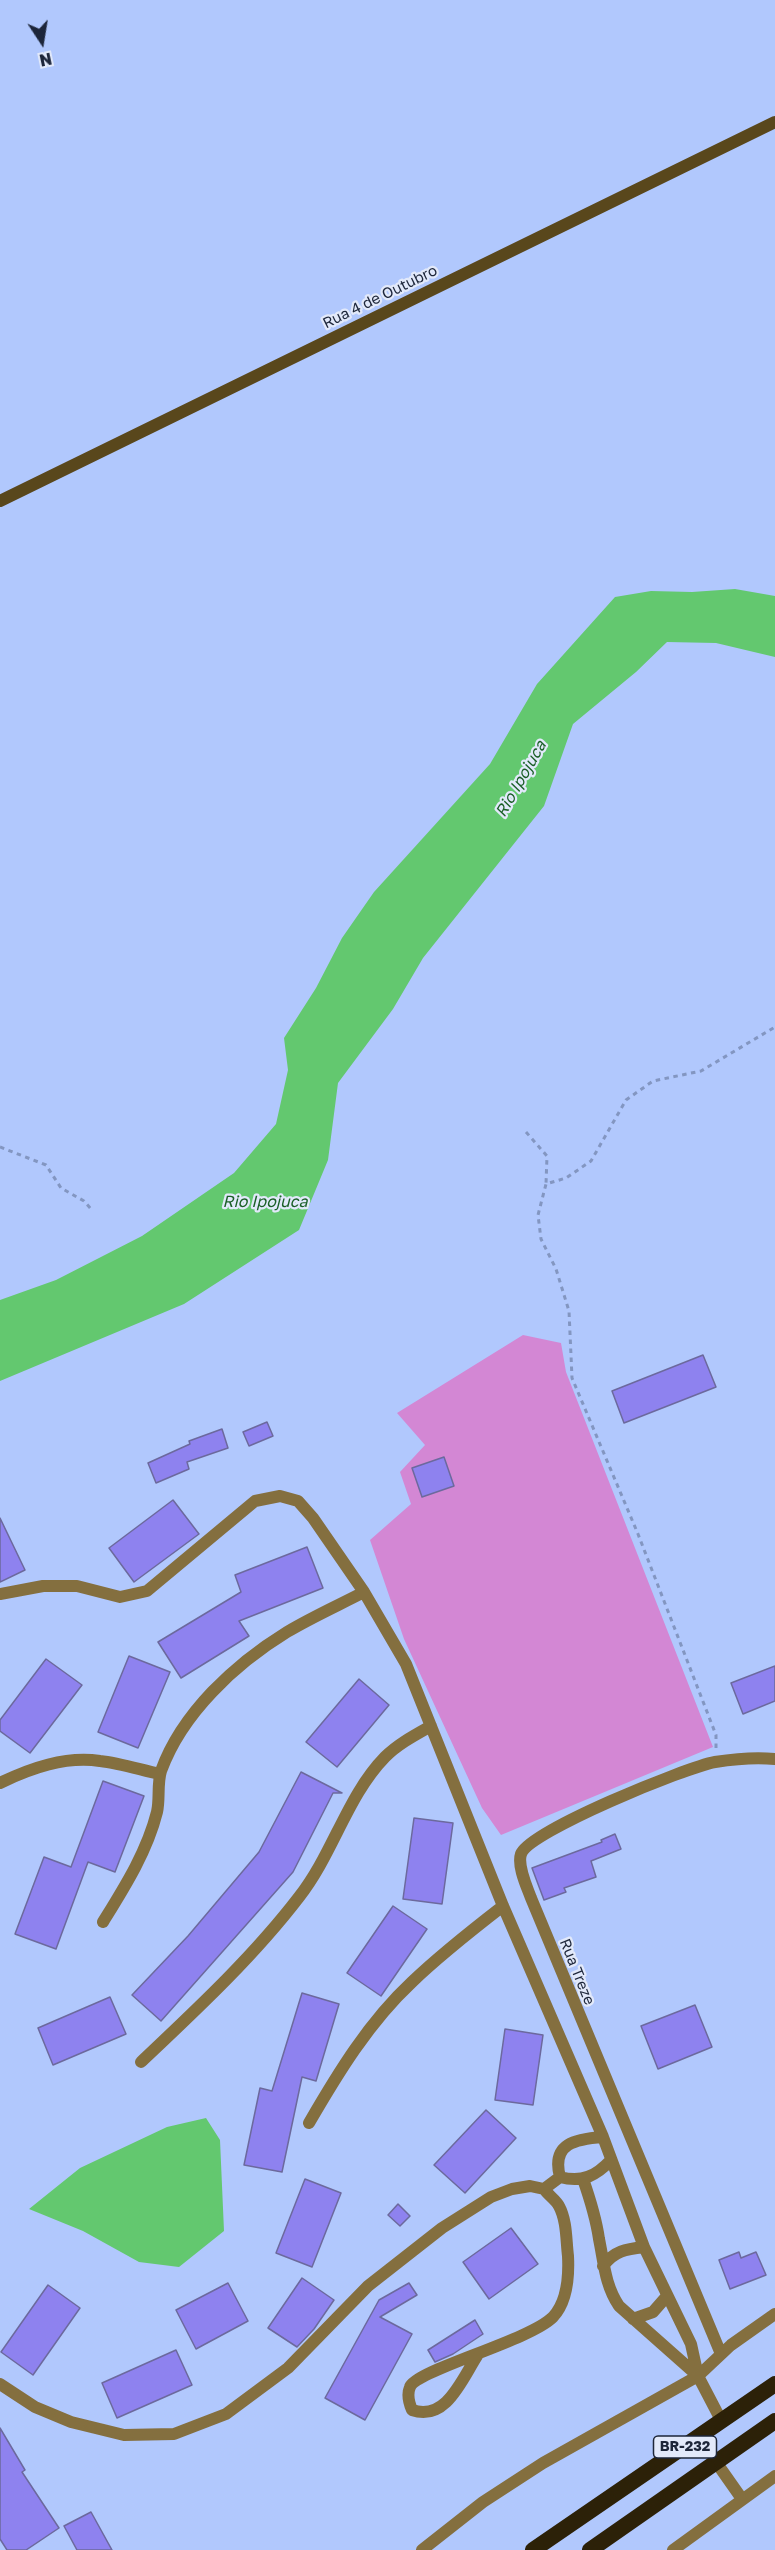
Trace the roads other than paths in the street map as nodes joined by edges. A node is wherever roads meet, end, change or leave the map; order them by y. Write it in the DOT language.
graph roads {
  1 [pos="775,122"];
  2 [pos="0,501"];
  3 [pos="364,1592"];
  4 [pos="0,1594"];
  5 [pos="431,1726"];
  6 [pos="775,1759"];
  7 [pos="160,1774"];
  8 [pos="0,1783"];
  9 [pos="503,1906"];
  10 [pos="103,1922"];
  11 [pos="141,2062"];
  12 [pos="309,2122"];
  13 [pos="603,2137"];
  14 [pos="611,2160"];
  15 [pos="560,2177"];
  16 [pos="583,2180"];
  17 [pos="544,2189"];
  18 [pos="644,2247"];
  19 [pos="603,2266"];
  20 [pos="667,2296"];
  21 [pos="775,2314"];
  22 [pos="633,2319"];
  23 [pos="721,2354"];
  24 [pos="477,2356"];
  25 [pos="698,2376"];
  26 [pos="0,2384"];
  27 [pos="775,2384"];
  28 [pos="775,2421"];
  29 [pos="722,2422"];
  30 [pos="716,2462"];
  31 [pos="775,2476"];
  32 [pos="742,2499"];
  33 [pos="422,2550"];
  34 [pos="533,2550"];
  35 [pos="590,2550"];
  36 [pos="673,2550"];
  1 -- 2 [label="main road, Rua 4 de Outubro"];
  3 -- 4 [label="street"];
  3 -- 5 [label="street"];
  3 -- 7 [label="street"];
  5 -- 9 [label="street"];
  5 -- 11 [label="street"];
  6 -- 23 [label="street, Rua Treze"];
  7 -- 8 [label="street"];
  7 -- 10 [label="street"];
  9 -- 12 [label="street"];
  9 -- 13 [label="street"];
  13 -- 14 [label="street"];
  13 -- 15 [label="street"];
  14 -- 16 [label="street"];
  14 -- 18 [label="street"];
  15 -- 16 [label="street"];
  15 -- 17 [label="street"];
  16 -- 19 [label="street"];
  17 -- 24 [label="street"];
  17 -- 26 [label="street"];
  18 -- 19 [label="street"];
  18 -- 20 [label="street"];
  19 -- 22 [label="street"];
  20 -- 22 [label="street"];
  20 -- 25 [label="street"];
  21 -- 23 [label="street"];
  22 -- 25 [label="street"];
  23 -- 25 [label="street"];
  24 -- 24 [label="street"];
  25 -- 29 [label="street"];
  25 -- 33 [label="street"];
  27 -- 29 [label="highway, BR-232"];
  28 -- 30 [label="highway, BR-232"];
  29 -- 34 [label="highway, BR-232"];
  30 -- 32 [label="street"];
  30 -- 35 [label="highway, BR-232"];
  31 -- 32 [label="street"];
  32 -- 36 [label="street"];
}
